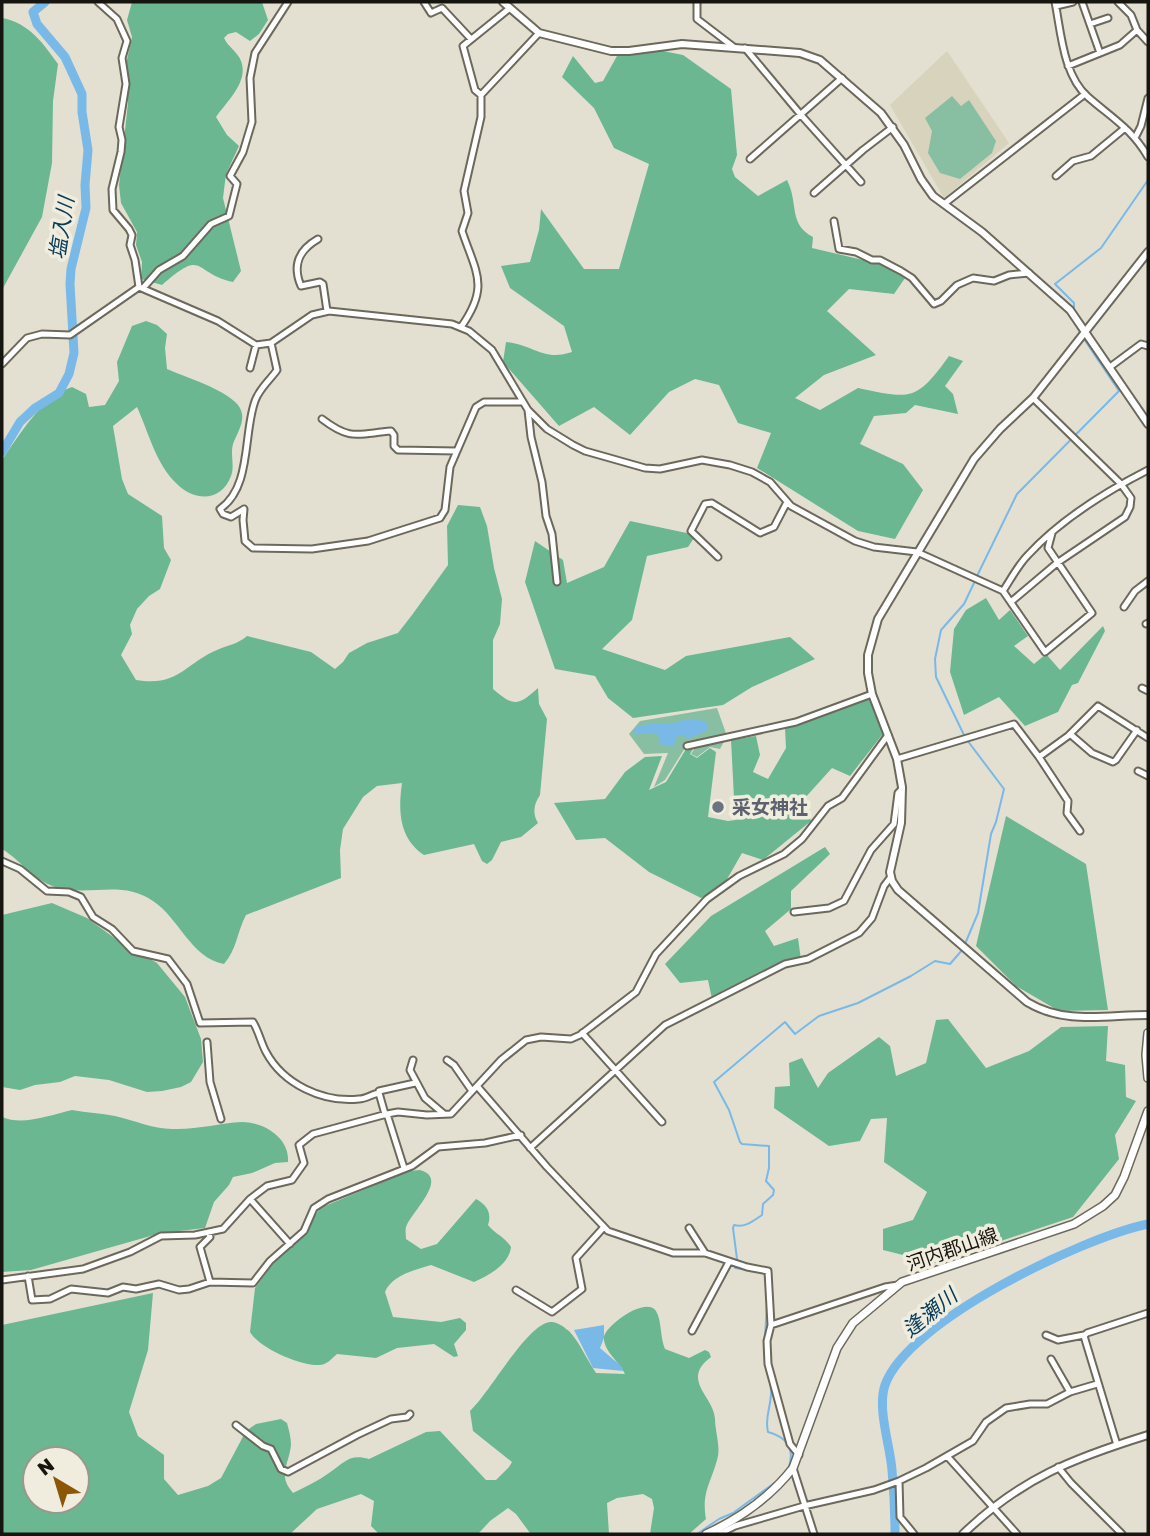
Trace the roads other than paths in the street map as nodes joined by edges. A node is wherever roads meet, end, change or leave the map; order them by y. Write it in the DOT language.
graph roads {
  1 [pos="98,2"];
  2 [pos="288,2"];
  3 [pos="424,2"];
  4 [pos="503,2"];
  5 [pos="697,2"];
  6 [pos="1073,2"];
  7 [pos="1082,2"];
  8 [pos="1118,2"];
  9 [pos="1055,4"];
  10 [pos="510,8"];
  11 [pos="1108,18"];
  12 [pos="1090,24"];
  13 [pos="1138,30"];
  14 [pos="539,33"];
  15 [pos="471,39"];
  16 [pos="1148,42"];
  17 [pos="735,48"];
  18 [pos="746,48"];
  19 [pos="1100,53"];
  20 [pos="1069,66"];
  21 [pos="842,78"];
  22 [pos="1085,94"];
  23 [pos="481,95"];
  24 [pos="1148,98"];
  25 [pos="801,115"];
  26 [pos="893,127"];
  27 [pos="1125,128"];
  28 [pos="1136,136"];
  29 [pos="1148,157"];
  30 [pos="750,159"];
  31 [pos="846,164"];
  32 [pos="1056,176"];
  33 [pos="861,182"];
  34 [pos="814,193"];
  35 [pos="944,204"];
  36 [pos="834,222"];
  37 [pos="318,239"];
  38 [pos="1148,253"];
  39 [pos="1029,273"];
  40 [pos="142,287"];
  41 [pos="327,312"];
  42 [pos="461,327"];
  43 [pos="1086,331"];
  44 [pos="271,343"];
  45 [pos="256,345"];
  46 [pos="1148,346"];
  47 [pos="2,364"];
  48 [pos="1110,367"];
  49 [pos="250,368"];
  50 [pos="1033,398"];
  51 [pos="521,402"];
  52 [pos="528,410"];
  53 [pos="322,419"];
  54 [pos="1148,424"];
  55 [pos="457,451"];
  56 [pos="1146,471"];
  57 [pos="1148,479"];
  58 [pos="1121,484"];
  59 [pos="787,502"];
  60 [pos="1052,533"];
  61 [pos="917,552"];
  62 [pos="718,557"];
  63 [pos="1058,563"];
  64 [pos="558,582"];
  65 [pos="1148,582"];
  66 [pos="1003,591"];
  67 [pos="1012,601"];
  68 [pos="1124,607"];
  69 [pos="872,694"];
  70 [pos="1137,730"];
  71 [pos="1070,734"];
  72 [pos="888,735"];
  73 [pos="1148,738"];
  74 [pos="687,746"];
  75 [pos="1039,757"];
  76 [pos="897,759"];
  77 [pos="1138,771"];
  78 [pos="1148,776"];
  79 [pos="902,789"];
  80 [pos="1080,831"];
  81 [pos="2,861"];
  82 [pos="890,878"];
  83 [pos="794,912"];
  84 [pos="1148,1016"];
  85 [pos="582,1033"];
  86 [pos="1148,1033"];
  87 [pos="207,1042"];
  88 [pos="413,1060"];
  89 [pos="447,1060"];
  90 [pos="1147,1062"];
  91 [pos="616,1071"];
  92 [pos="1148,1079"];
  93 [pos="415,1083"];
  94 [pos="474,1089"];
  95 [pos="379,1091"];
  96 [pos="1148,1111"];
  97 [pos="386,1114"];
  98 [pos="443,1114"];
  99 [pos="221,1119"];
  100 [pos="663,1122"];
  101 [pos="521,1135"];
  102 [pos="530,1148"];
  103 [pos="404,1168"];
  104 [pos="250,1199"];
  105 [pos="604,1227"];
  106 [pos="689,1228"];
  107 [pos="209,1233"];
  108 [pos="290,1244"];
  109 [pos="705,1253"];
  110 [pos="729,1262"];
  111 [pos="28,1276"];
  112 [pos="2,1280"];
  113 [pos="210,1282"];
  114 [pos="898,1285"];
  115 [pos="516,1290"];
  116 [pos="1148,1313"];
  117 [pos="771,1325"];
  118 [pos="692,1331"];
  119 [pos="1046,1335"];
  120 [pos="1084,1335"];
  121 [pos="1051,1359"];
  122 [pos="1097,1384"];
  123 [pos="1070,1392"];
  124 [pos="410,1414"];
  125 [pos="236,1425"];
  126 [pos="1148,1435"];
  127 [pos="1117,1445"];
  128 [pos="799,1455"];
  129 [pos="947,1456"];
  130 [pos="1059,1466"];
  131 [pos="793,1468"];
  132 [pos="899,1481"];
  133 [pos="804,1506"];
  134 [pos="992,1508"];
  135 [pos="714,1534"];
  136 [pos="814,1534"];
  137 [pos="914,1534"];
  138 [pos="963,1534"];
  139 [pos="1017,1534"];
  140 [pos="1122,1534"];
  1 -- 40 [label="street"];
  2 -- 40 [label="street"];
  3 -- 15 [label="street"];
  4 -- 10 [label="street"];
  5 -- 17 [label="street"];
  6 -- 9 [label="street"];
  7 -- 12 [label="street"];
  8 -- 13 [label="street"];
  9 -- 20 [label="street"];
  10 -- 14 [label="street"];
  10 -- 15 [label="street"];
  11 -- 12 [label="street"];
  12 -- 19 [label="street"];
  13 -- 16 [label="street"];
  13 -- 19 [label="street"];
  14 -- 17 [label="street"];
  14 -- 23 [label="street"];
  15 -- 23 [label="street"];
  17 -- 18 [label="street"];
  18 -- 21 [label="street"];
  18 -- 25 [label="street"];
  19 -- 20 [label="street"];
  20 -- 22 [label="street"];
  21 -- 25 [label="street"];
  21 -- 26 [label="street"];
  22 -- 27 [label="street"];
  22 -- 35 [label="street"];
  23 -- 42 [label="street"];
  24 -- 28 [label="street"];
  25 -- 30 [label="street"];
  25 -- 31 [label="street"];
  26 -- 31 [label="street"];
  26 -- 35 [label="street"];
  27 -- 28 [label="street"];
  27 -- 32 [label="street"];
  28 -- 29 [label="street"];
  31 -- 33 [label="street"];
  31 -- 34 [label="street"];
  35 -- 39 [label="street"];
  36 -- 39 [label="street"];
  37 -- 41 [label="street"];
  38 -- 43 [label="street"];
  39 -- 43 [label="street"];
  40 -- 45 [label="street"];
  40 -- 47 [label="street"];
  41 -- 42 [label="street"];
  41 -- 44 [label="street"];
  42 -- 51 [label="street"];
  43 -- 48 [label="street"];
  43 -- 50 [label="street"];
  44 -- 45 [label="street"];
  44 -- 55 [label="street"];
  45 -- 49 [label="street"];
  46 -- 48 [label="street"];
  48 -- 54 [label="street"];
  50 -- 58 [label="street"];
  50 -- 61 [label="street"];
  51 -- 52 [label="street"];
  51 -- 55 [label="street"];
  52 -- 59 [label="street"];
  52 -- 64 [label="street"];
  53 -- 55 [label="street"];
  56 -- 57 [label="street"];
  56 -- 58 [label="street"];
  58 -- 60 [label="street"];
  58 -- 63 [label="street"];
  59 -- 61 [label="street"];
  59 -- 62 [label="street"];
  60 -- 63 [label="street"];
  60 -- 66 [label="street"];
  61 -- 66 [label="street"];
  61 -- 69 [label="street"];
  63 -- 67 [label="street"];
  63 -- 67 [label="street"];
  65 -- 68 [label="street"];
  66 -- 67 [label="street"];
  69 -- 72 [label="street"];
  69 -- 74 [label="street"];
  70 -- 71 [label="street"];
  70 -- 71 [label="street"];
  70 -- 73 [label="street"];
  71 -- 75 [label="street"];
  72 -- 76 [label="street"];
  72 -- 85 [label="street"];
  75 -- 76 [label="street"];
  75 -- 80 [label="street"];
  76 -- 79 [label="street"];
  77 -- 78 [label="street"];
  79 -- 82 [label="street"];
  79 -- 83 [label="street"];
  81 -- 97 [label="street"];
  82 -- 84 [label="street"];
  82 -- 91 [label="street"];
  85 -- 91 [label="street"];
  85 -- 94 [label="street"];
  86 -- 90 [label="main road"];
  87 -- 99 [label="street"];
  88 -- 93 [label="street"];
  89 -- 94 [label="street"];
  90 -- 92 [label="main road"];
  91 -- 100 [label="street"];
  91 -- 102 [label="street"];
  93 -- 95 [label="street"];
  93 -- 98 [label="street"];
  94 -- 98 [label="street"];
  94 -- 101 [label="street"];
  96 -- 114 [label="main road, 河内郡山線"];
  97 -- 98 [label="street"];
  97 -- 103 [label="street"];
  97 -- 104 [label="street"];
  101 -- 102 [label="street"];
  101 -- 103 [label="street"];
  102 -- 105 [label="street"];
  103 -- 108 [label="street"];
  104 -- 107 [label="street"];
  104 -- 108 [label="street"];
  105 -- 109 [label="street"];
  105 -- 115 [label="street"];
  106 -- 109 [label="street"];
  107 -- 111 [label="street"];
  107 -- 113 [label="street"];
  108 -- 113 [label="street"];
  109 -- 110 [label="street"];
  110 -- 117 [label="street"];
  110 -- 118 [label="street"];
  111 -- 112 [label="street"];
  111 -- 113 [label="street"];
  114 -- 117 [label="street"];
  114 -- 128 [label="main road, 河内郡山線"];
  116 -- 120 [label="street"];
  117 -- 128 [label="street"];
  119 -- 120 [label="street"];
  120 -- 122 [label="street"];
  121 -- 123 [label="street"];
  122 -- 123 [label="street"];
  122 -- 127 [label="street"];
  123 -- 129 [label="street"];
  124 -- 125 [label="street"];
  126 -- 127 [label="street"];
  127 -- 130 [label="street"];
  128 -- 131 [label="main road, 河内郡山線"];
  129 -- 132 [label="street"];
  129 -- 134 [label="street"];
  130 -- 134 [label="street"];
  130 -- 140 [label="street"];
  131 -- 133 [label="street"];
  131 -- 135 [label="main road, 河内郡山線"];
  132 -- 133 [label="street"];
  132 -- 137 [label="street"];
  133 -- 135 [label="street"];
  133 -- 136 [label="street"];
  134 -- 138 [label="street"];
  134 -- 139 [label="street"];
}
